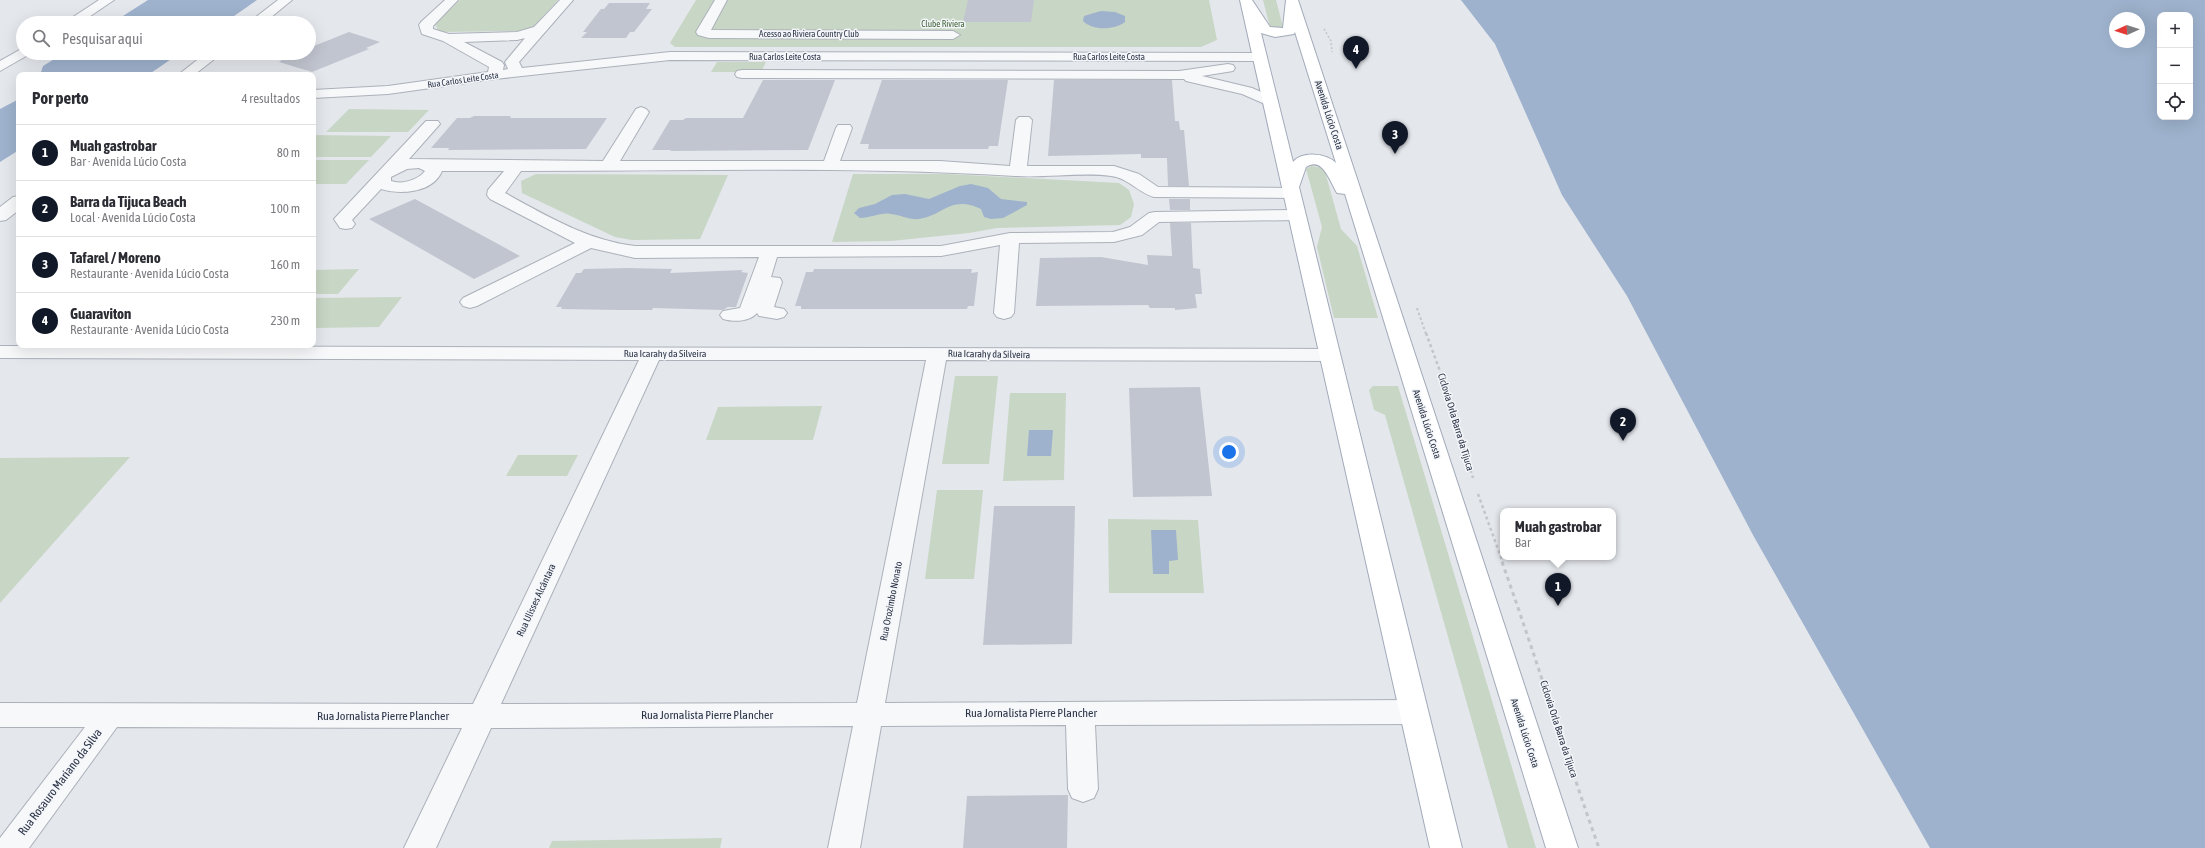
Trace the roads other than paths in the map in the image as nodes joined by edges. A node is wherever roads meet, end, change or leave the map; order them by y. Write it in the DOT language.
graph roads {
  1 [pos="108,0"];
  2 [pos="286,0"];
  3 [pos="452,0"];
  4 [pos="567,0"];
  5 [pos="721,0"];
  6 [pos="1246,0"];
  7 [pos="1292,1"];
  8 [pos="82,16"];
  9 [pos="264,16"];
  10 [pos="539,30"];
  11 [pos="953,34"];
  12 [pos="448,38"];
  13 [pos="16,57"];
  14 [pos="205,60"];
  15 [pos="1260,60"];
  16 [pos="0,67"];
  17 [pos="189,72"];
  18 [pos="516,72"];
  19 [pos="742,74"];
  20 [pos="495,75"];
  21 [pos="1178,75"];
  22 [pos="316,94"];
  23 [pos="1270,101"];
  24 [pos="641,112"];
  25 [pos="1024,120"];
  26 [pos="432,124"];
  27 [pos="838,129"];
  28 [pos="825,166"];
  29 [pos="516,167"];
  30 [pos="608,167"];
  31 [pos="1018,171"];
  32 [pos="384,175"];
  33 [pos="1290,191"];
  34 [pos="1154,192"];
  35 [pos="1225,193"];
  36 [pos="16,203"];
  37 [pos="1230,215"];
  38 [pos="1296,215"];
  39 [pos="0,216"];
  40 [pos="1155,217"];
  41 [pos="346,224"];
  42 [pos="1364,226"];
  43 [pos="1010,238"];
  44 [pos="588,243"];
  45 [pos="776,252"];
  46 [pos="470,302"];
  47 [pos="777,313"];
  48 [pos="1004,313"];
  49 [pos="730,315"];
  50 [pos="115,348"];
  51 [pos="652,353"];
  52 [pos="937,354"];
  53 [pos="1330,356"];
  54 [pos="1080,712"];
  55 [pos="1414,712"];
  56 [pos="870,714"];
  57 [pos="0,715"];
  58 [pos="109,716"];
  59 [pos="483,716"];
  60 [pos="1084,789"];
  61 [pos="11,848"];
  62 [pos="420,848"];
  63 [pos="844,848"];
  64 [pos="1446,848"];
  65 [pos="1562,848"];
  1 -- 8 [label="street"];
  2 -- 9 [label="street"];
  3 -- 12 [label="street"];
  4 -- 10 [label="street"];
  5 -- 11 [label="street, Acesso ao Riviera Country Club"];
  6 -- 7 [label="main road"];
  6 -- 15 [label="main road"];
  7 -- 42 [label="main road, Avenida Lúcio Costa"];
  10 -- 12 [label="street"];
  10 -- 18 [label="street"];
  12 -- 20 [label="street"];
  13 -- 16 [label="street"];
  14 -- 17 [label="street"];
  15 -- 18 [label="street, Rua Carlos Leite Costa"];
  15 -- 21 [label="street"];
  15 -- 23 [label="main road"];
  18 -- 20 [label="street, Rua Carlos Leite Costa"];
  19 -- 21 [label="street"];
  20 -- 22 [label="street, Rua Carlos Leite Costa"];
  21 -- 23 [label="street"];
  23 -- 33 [label="main road"];
  24 -- 30 [label="street"];
  25 -- 31 [label="street"];
  26 -- 32 [label="street"];
  27 -- 28 [label="street"];
  28 -- 30 [label="street"];
  28 -- 31 [label="street"];
  29 -- 30 [label="street"];
  29 -- 32 [label="street"];
  29 -- 44 [label="street"];
  31 -- 34 [label="street"];
  32 -- 41 [label="street"];
  33 -- 35 [label="street"];
  33 -- 38 [label="main road"];
  33 -- 42 [label="main road"];
  34 -- 35 [label="street"];
  34 -- 40 [label="street"];
  35 -- 37 [label="street"];
  36 -- 39 [label="street"];
  37 -- 38 [label="street"];
  37 -- 40 [label="street"];
  38 -- 53 [label="main road"];
  40 -- 43 [label="street"];
  42 -- 65 [label="main road, Avenida Lúcio Costa"];
  43 -- 45 [label="street"];
  43 -- 48 [label="street"];
  44 -- 45 [label="street"];
  44 -- 46 [label="street"];
  45 -- 47 [label="street"];
  45 -- 49 [label="street"];
  50 -- 51 [label="street, Rua Icarahy da Silveira"];
  51 -- 52 [label="street, Rua Icarahy da Silveira"];
  51 -- 59 [label="street, Rua Ulisses Alcântara"];
  52 -- 53 [label="street, Rua Icarahy da Silveira"];
  52 -- 56 [label="street, Rua Orozimbo Nonato"];
  53 -- 55 [label="main road"];
  54 -- 55 [label="street, Rua Jornalista Pierre Plancher"];
  54 -- 56 [label="street, Rua Jornalista Pierre Plancher"];
  54 -- 60 [label="street"];
  55 -- 64 [label="main road"];
  56 -- 59 [label="street, Rua Jornalista Pierre Plancher"];
  56 -- 63 [label="street, Rua Orozimbo Nonato"];
  57 -- 58 [label="street, Rua Jornalista Pierre Plancher"];
  58 -- 59 [label="street, Rua Jornalista Pierre Plancher"];
  58 -- 61 [label="street, Rua Rosauro Mariano da Silva"];
  59 -- 62 [label="street, Rua Ulisses Alcântara"];
}
